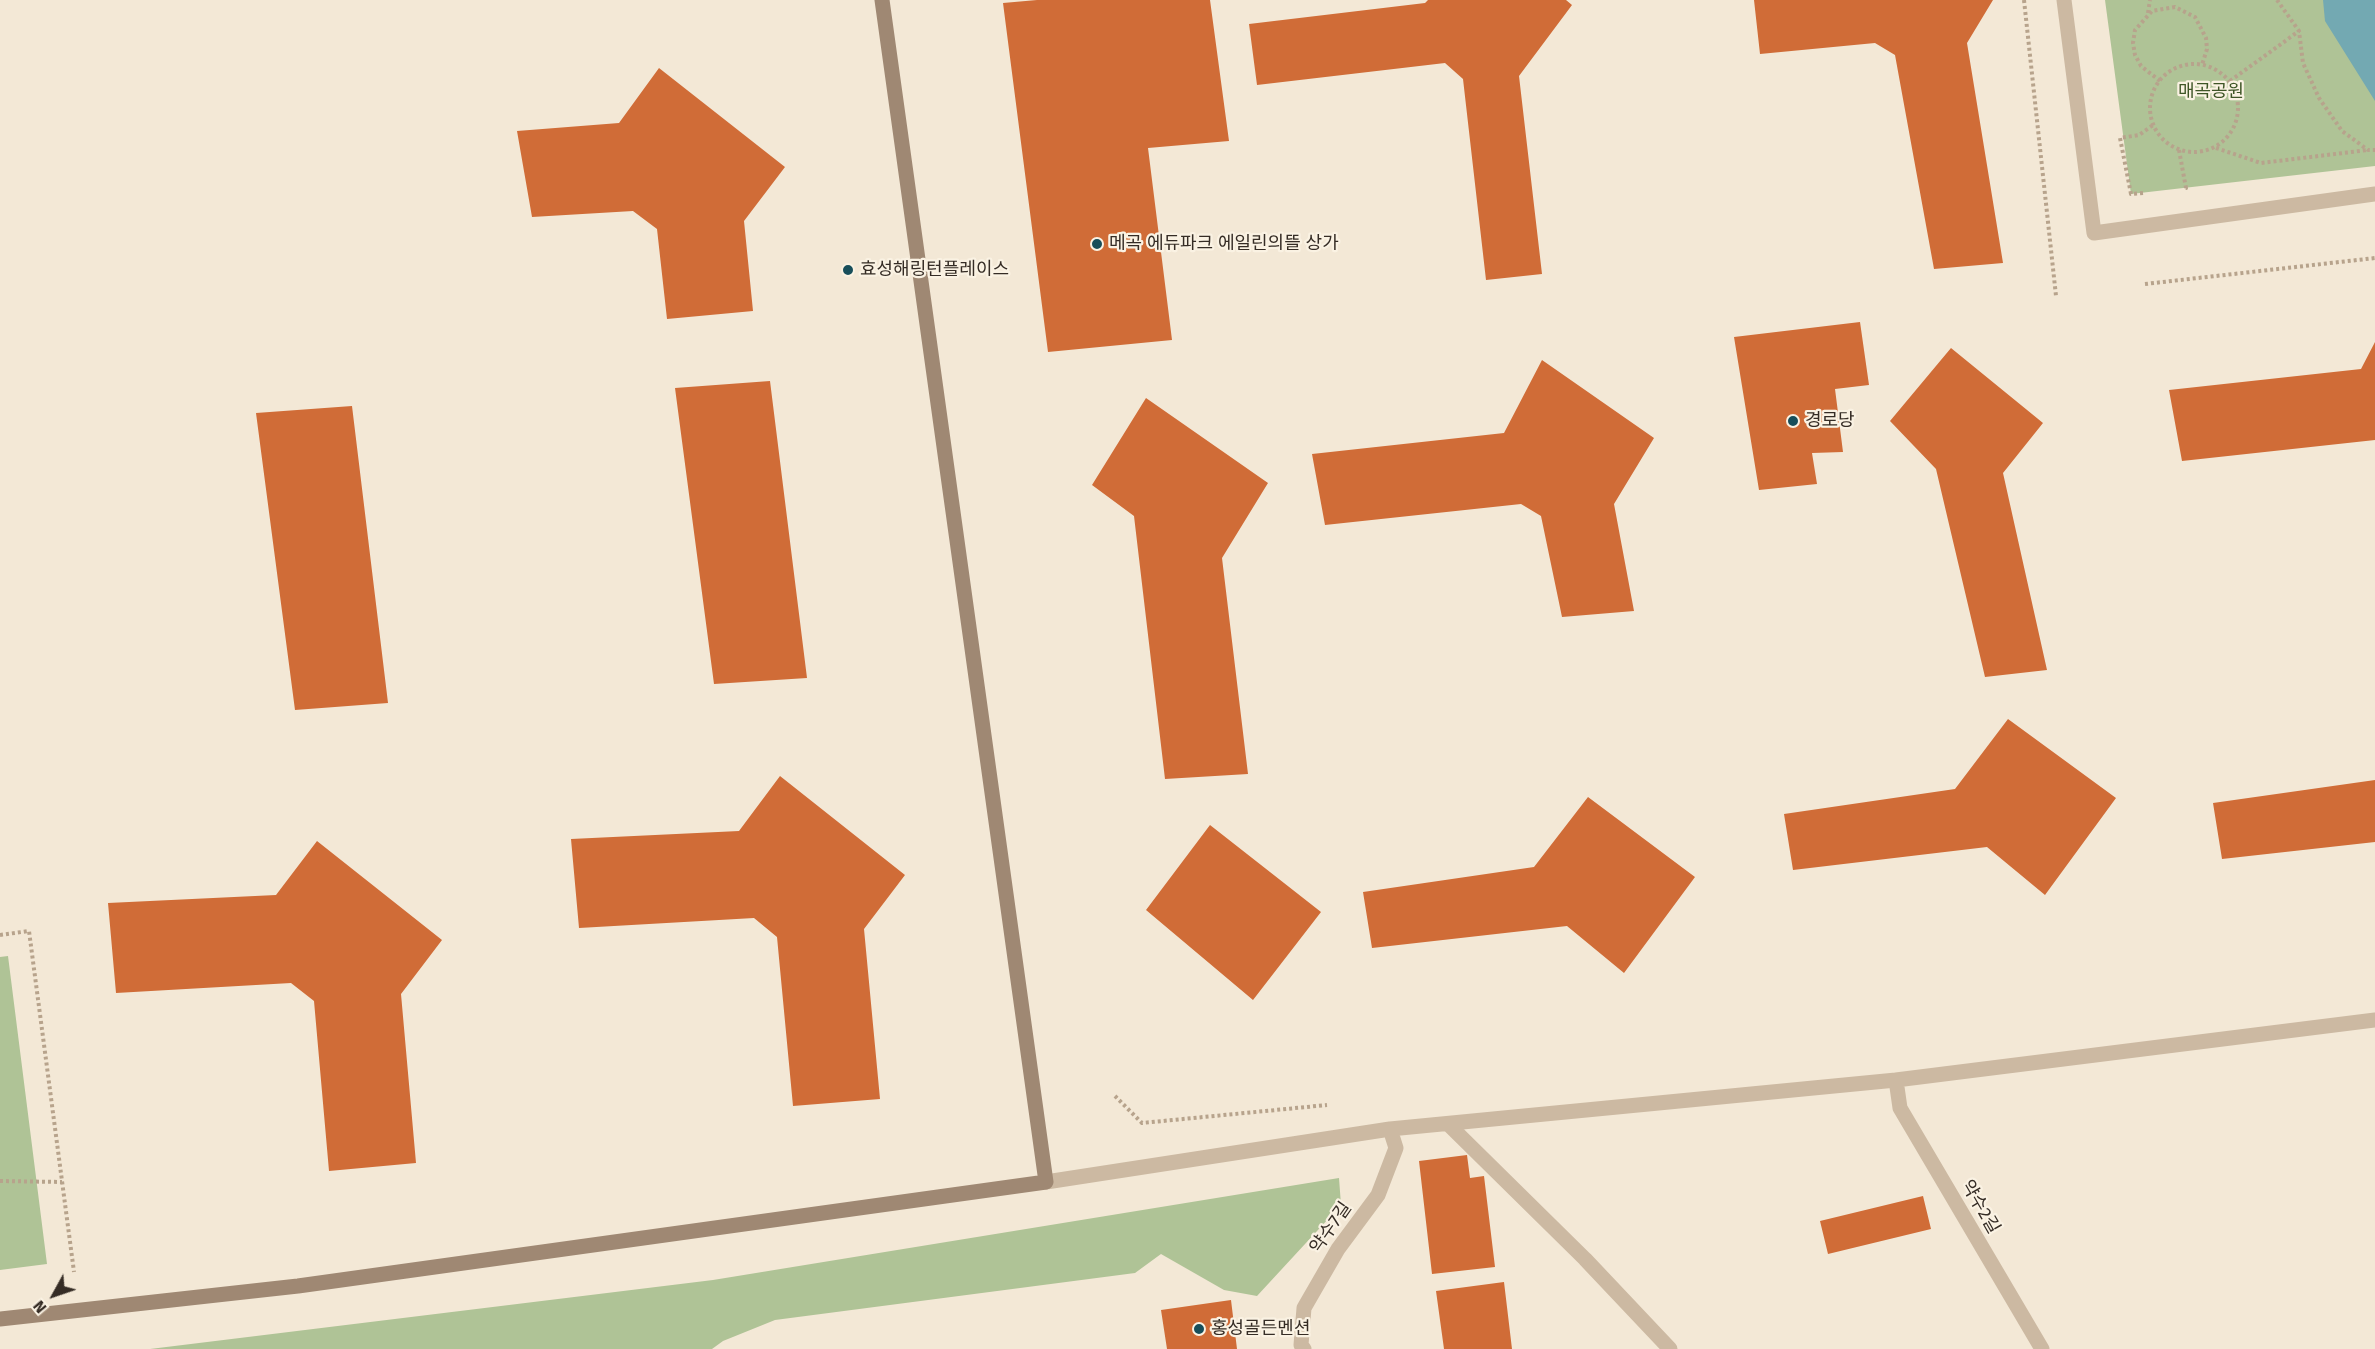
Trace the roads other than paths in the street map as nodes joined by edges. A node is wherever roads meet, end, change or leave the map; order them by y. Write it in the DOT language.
graph roads {
  1 [pos="882,0"];
  2 [pos="2064,0"];
  3 [pos="2375,194"];
  4 [pos="2375,1020"];
  5 [pos="1896,1080"];
  6 [pos="1449,1125"];
  7 [pos="1390,1129"];
  8 [pos="1046,1182"];
  9 [pos="0,1320"];
  10 [pos="1304,1349"];
  11 [pos="1670,1349"];
  12 [pos="2042,1349"];
  1 -- 8 [label="street"];
  2 -- 3 [label="street"];
  4 -- 5 [label="street"];
  5 -- 6 [label="street"];
  5 -- 12 [label="street, 약수2길"];
  6 -- 7 [label="street"];
  6 -- 11 [label="street"];
  7 -- 8 [label="street"];
  7 -- 10 [label="street, 약수7길"];
  8 -- 9 [label="street"];
}
